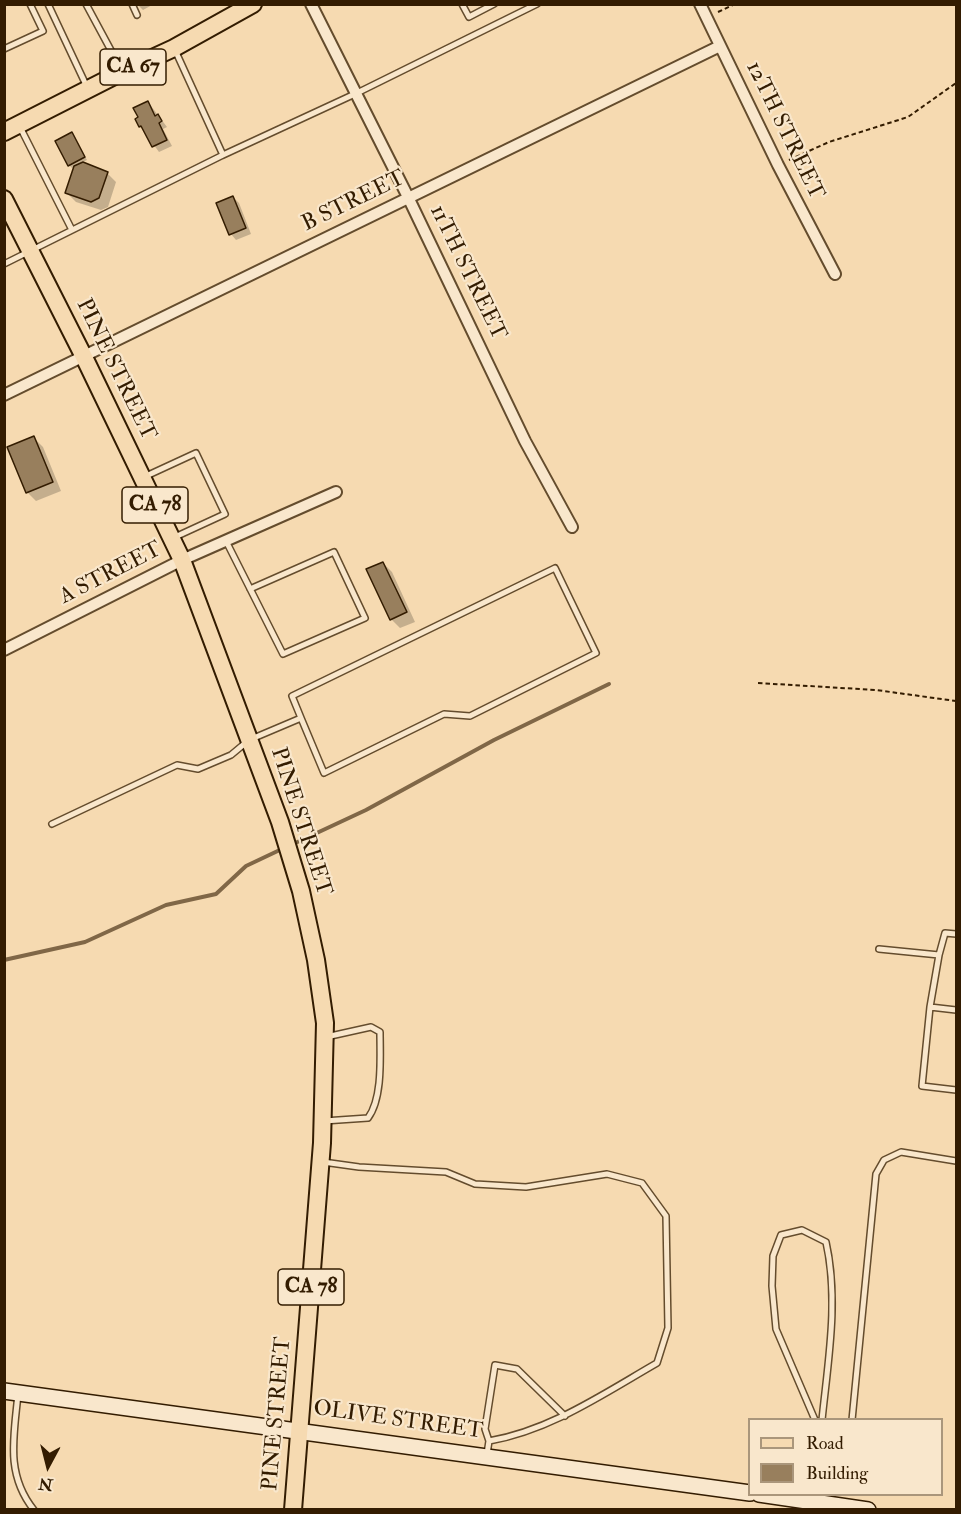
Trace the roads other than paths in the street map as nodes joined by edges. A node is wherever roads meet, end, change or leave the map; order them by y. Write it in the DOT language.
graph roads {
  1 [pos="30,4"];
  2 [pos="48,4"];
  3 [pos="86,4"];
  4 [pos="132,4"];
  5 [pos="253,4"];
  6 [pos="311,4"];
  7 [pos="462,4"];
  8 [pos="494,4"];
  9 [pos="537,4"];
  10 [pos="700,4"];
  11 [pos="137,15"];
  12 [pos="720,46"];
  13 [pos="174,48"];
  14 [pos="4,49"];
  15 [pos="122,72"];
  16 [pos="88,89"];
  17 [pos="357,93"];
  18 [pos="12,129"];
  19 [pos="224,155"];
  20 [pos="408,197"];
  21 [pos="4,200"];
  22 [pos="72,230"];
  23 [pos="31,251"];
  24 [pos="4,264"];
  25 [pos="835,274"];
  26 [pos="84,357"];
  27 [pos="4,395"];
  28 [pos="142,477"];
  29 [pos="336,492"];
  30 [pos="572,526"];
  31 [pos="172,539"];
  32 [pos="226,541"];
  33 [pos="182,560"];
  34 [pos="250,589"];
  35 [pos="4,651"];
  36 [pos="301,718"];
  37 [pos="249,740"];
  38 [pos="52,824"];
  39 [pos="957,934"];
  40 [pos="879,949"];
  41 [pos="939,955"];
  42 [pos="930,1007"];
  43 [pos="957,1010"];
  44 [pos="325,1037"];
  45 [pos="957,1090"];
  46 [pos="323,1121"];
  47 [pos="957,1161"];
  48 [pos="321,1162"];
  49 [pos="12,1392"];
  50 [pos="565,1416"];
  51 [pos="815,1418"];
  52 [pos="822,1418"];
  53 [pos="852,1418"];
  54 [pos="300,1431"];
  55 [pos="488,1449"];
  56 [pos="748,1493"];
  57 [pos="783,1496"];
  58 [pos="807,1498"];
  59 [pos="843,1501"];
  60 [pos="34,1509"];
  61 [pos="293,1509"];
  62 [pos="868,1509"];
  1 -- 14 [label="lane"];
  2 -- 16 [label="lane"];
  3 -- 15 [label="lane"];
  4 -- 11 [label="lane"];
  5 -- 13 [label="main road, CA 67"];
  6 -- 17 [label="street, 11TH STREET"];
  7 -- 8 [label="lane"];
  9 -- 17 [label="lane"];
  10 -- 12 [label="street, 12TH STREET"];
  12 -- 20 [label="street, B STREET"];
  12 -- 25 [label="street, 12TH STREET"];
  13 -- 15 [label="main road, CA 67"];
  13 -- 19 [label="lane"];
  15 -- 16 [label="main road, CA 67"];
  16 -- 18 [label="main road, CA 67"];
  17 -- 19 [label="lane"];
  17 -- 20 [label="street, 11TH STREET"];
  18 -- 22 [label="lane"];
  19 -- 22 [label="lane"];
  20 -- 26 [label="street, B STREET"];
  20 -- 30 [label="street, 11TH STREET"];
  21 -- 23 [label="main road, PINE STREET / CA 78"];
  22 -- 23 [label="lane"];
  23 -- 24 [label="lane"];
  23 -- 26 [label="main road, PINE STREET / CA 78"];
  26 -- 27 [label="street, B STREET"];
  26 -- 28 [label="main road, PINE STREET / CA 78"];
  28 -- 31 [label="main road, PINE STREET / CA 78"];
  28 -- 31 [label="lane"];
  29 -- 32 [label="street, A STREET"];
  31 -- 33 [label="main road, PINE STREET / CA 78"];
  32 -- 33 [label="street, A STREET"];
  32 -- 34 [label="lane"];
  33 -- 35 [label="street, A STREET"];
  33 -- 37 [label="main road, PINE STREET / CA 78"];
  34 -- 34 [label="lane"];
  36 -- 36 [label="lane"];
  36 -- 37 [label="lane"];
  37 -- 38 [label="lane"];
  37 -- 44 [label="main road, PINE STREET / CA 78"];
  39 -- 41 [label="lane"];
  40 -- 41 [label="lane"];
  41 -- 42 [label="lane"];
  42 -- 43 [label="lane"];
  42 -- 45 [label="lane"];
  44 -- 46 [label="main road, PINE STREET / CA 78"];
  44 -- 46 [label="lane"];
  46 -- 48 [label="main road, PINE STREET / CA 78"];
  47 -- 53 [label="lane"];
  48 -- 50 [label="lane"];
  48 -- 54 [label="main road, PINE STREET / CA 78"];
  49 -- 54 [label="street, OLIVE STREET"];
  49 -- 60 [label="lane"];
  50 -- 55 [label="lane"];
  50 -- 55 [label="lane"];
  51 -- 52 [label="lane"];
  54 -- 55 [label="street, OLIVE STREET"];
  54 -- 61 [label="main road, PINE STREET / CA 78"];
  55 -- 56 [label="street, OLIVE STREET"];
  57 -- 58 [label="street"];
  58 -- 59 [label="street"];
  59 -- 62 [label="street"];
}
